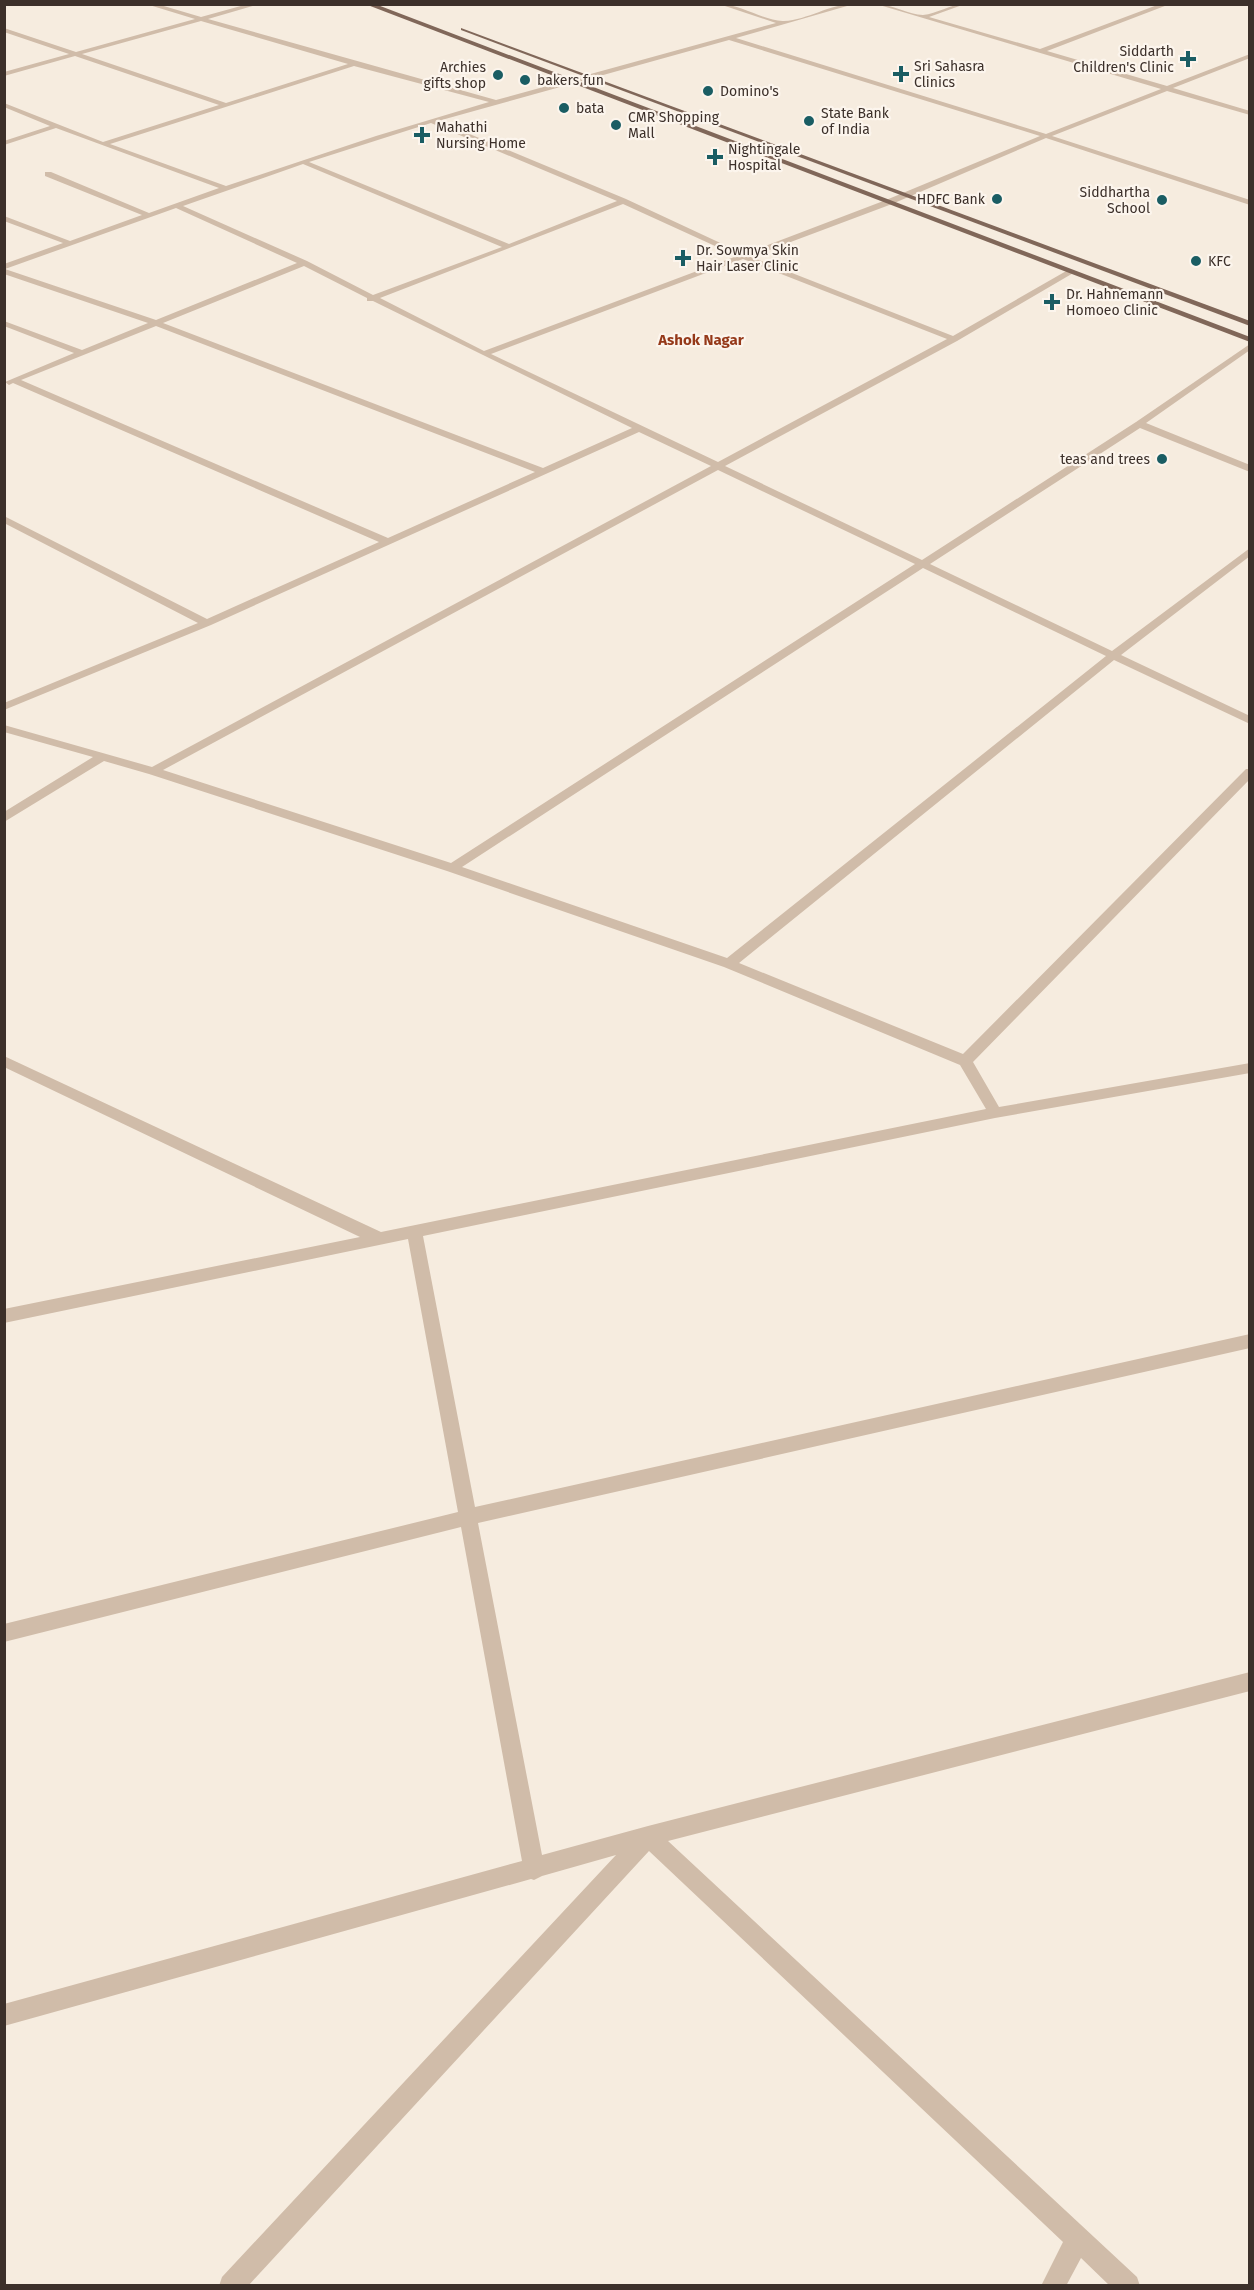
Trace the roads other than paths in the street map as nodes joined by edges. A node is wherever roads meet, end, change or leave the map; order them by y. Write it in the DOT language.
graph roads {
  1 [pos="149,4"];
  2 [pos="256,4"];
  3 [pos="368,4"];
  4 [pos="722,4"];
  5 [pos="851,4"];
  6 [pos="879,4"];
  7 [pos="962,4"];
  8 [pos="1167,4"];
  9 [pos="922,17"];
  10 [pos="204,19"];
  11 [pos="784,24"];
  12 [pos="459,28"];
  13 [pos="4,30"];
  14 [pos="731,39"];
  15 [pos="1039,52"];
  16 [pos="77,55"];
  17 [pos="1250,56"];
  18 [pos="354,64"];
  19 [pos="4,74"];
  20 [pos="588,76"];
  21 [pos="570,80"];
  22 [pos="1166,88"];
  23 [pos="496,102"];
  24 [pos="4,105"];
  25 [pos="226,105"];
  26 [pos="1250,113"];
  27 [pos="431,121"];
  28 [pos="56,126"];
  29 [pos="1046,136"];
  30 [pos="4,143"];
  31 [pos="103,144"];
  32 [pos="303,162"];
  33 [pos="48,174"];
  34 [pos="225,188"];
  35 [pos="907,195"];
  36 [pos="624,201"];
  37 [pos="890,202"];
  38 [pos="1250,202"];
  39 [pos="175,205"];
  40 [pos="148,215"];
  41 [pos="4,218"];
  42 [pos="70,243"];
  43 [pos="509,247"];
  44 [pos="742,256"];
  45 [pos="304,263"];
  46 [pos="4,269"];
  47 [pos="1071,273"];
  48 [pos="370,299"];
  49 [pos="154,322"];
  50 [pos="4,323"];
  51 [pos="1250,324"];
  52 [pos="954,339"];
  53 [pos="1250,340"];
  54 [pos="1250,346"];
  55 [pos="80,352"];
  56 [pos="484,354"];
  57 [pos="9,382"];
  58 [pos="1139,424"];
  59 [pos="640,428"];
  60 [pos="720,466"];
  61 [pos="1250,469"];
  62 [pos="544,472"];
  63 [pos="4,519"];
  64 [pos="389,542"];
  65 [pos="1250,551"];
  66 [pos="923,565"];
  67 [pos="207,623"];
  68 [pos="1114,655"];
  69 [pos="4,707"];
  70 [pos="1250,721"];
  71 [pos="4,729"];
  72 [pos="102,758"];
  73 [pos="153,771"];
  74 [pos="1250,772"];
  75 [pos="4,819"];
  76 [pos="452,868"];
  77 [pos="729,964"];
  78 [pos="4,1061"];
  79 [pos="965,1061"];
  80 [pos="1250,1068"];
  81 [pos="995,1113"];
  82 [pos="415,1233"];
  83 [pos="380,1239"];
  84 [pos="4,1316"];
  85 [pos="1250,1341"];
  86 [pos="469,1517"];
  87 [pos="4,1633"];
  88 [pos="1250,1681"];
  89 [pos="648,1836"];
  90 [pos="534,1870"];
  91 [pos="4,2015"];
  92 [pos="1078,2239"];
  93 [pos="231,2286"];
  94 [pos="1053,2286"];
  95 [pos="1128,2286"];
  1 -- 10 [label="street"];
  2 -- 10 [label="street"];
  3 -- 21 [label="main road"];
  4 -- 11 [label="street"];
  5 -- 11 [label="street"];
  6 -- 9 [label="street"];
  7 -- 9 [label="street"];
  8 -- 15 [label="street"];
  9 -- 15 [label="street"];
  10 -- 16 [label="street"];
  10 -- 18 [label="street"];
  11 -- 14 [label="street"];
  12 -- 20 [label="main road"];
  13 -- 16 [label="street"];
  14 -- 20 [label="street"];
  14 -- 29 [label="street"];
  15 -- 22 [label="street"];
  16 -- 19 [label="street"];
  16 -- 25 [label="street"];
  17 -- 22 [label="street"];
  18 -- 23 [label="street"];
  18 -- 25 [label="street"];
  20 -- 21 [label="street"];
  20 -- 35 [label="main road"];
  21 -- 23 [label="street"];
  21 -- 37 [label="main road"];
  22 -- 26 [label="street"];
  22 -- 29 [label="street"];
  23 -- 27 [label="street"];
  24 -- 28 [label="street"];
  25 -- 31 [label="street"];
  27 -- 32 [label="street"];
  27 -- 36 [label="street"];
  28 -- 30 [label="street"];
  28 -- 31 [label="street"];
  29 -- 35 [label="street"];
  29 -- 38 [label="street"];
  31 -- 34 [label="street"];
  32 -- 34 [label="street"];
  32 -- 43 [label="street"];
  33 -- 40 [label="street"];
  34 -- 39 [label="street"];
  35 -- 37 [label="street"];
  35 -- 51 [label="main road"];
  36 -- 43 [label="street"];
  36 -- 44 [label="street"];
  37 -- 44 [label="street"];
  37 -- 47 [label="main road"];
  39 -- 40 [label="street"];
  39 -- 45 [label="street"];
  40 -- 42 [label="street"];
  41 -- 42 [label="street"];
  42 -- 46 [label="street"];
  43 -- 48 [label="street"];
  44 -- 52 [label="street"];
  44 -- 56 [label="street"];
  45 -- 48 [label="street"];
  45 -- 49 [label="street"];
  46 -- 49 [label="street"];
  47 -- 52 [label="street"];
  47 -- 53 [label="main road"];
  48 -- 56 [label="street"];
  49 -- 55 [label="street"];
  49 -- 62 [label="street"];
  50 -- 55 [label="street"];
  52 -- 60 [label="street"];
  54 -- 58 [label="street"];
  55 -- 57 [label="street"];
  56 -- 59 [label="street"];
  57 -- 64 [label="street"];
  58 -- 61 [label="street"];
  58 -- 66 [label="street"];
  59 -- 60 [label="street"];
  59 -- 62 [label="street"];
  60 -- 66 [label="street"];
  60 -- 73 [label="street"];
  62 -- 64 [label="street"];
  63 -- 67 [label="street"];
  64 -- 67 [label="street"];
  65 -- 68 [label="street"];
  66 -- 68 [label="street"];
  66 -- 76 [label="street"];
  67 -- 69 [label="street"];
  68 -- 70 [label="street"];
  68 -- 77 [label="street"];
  71 -- 72 [label="street"];
  72 -- 73 [label="street"];
  72 -- 75 [label="street"];
  73 -- 76 [label="street"];
  74 -- 79 [label="street"];
  76 -- 77 [label="street"];
  77 -- 79 [label="street"];
  78 -- 83 [label="street"];
  79 -- 81 [label="street"];
  80 -- 81 [label="street"];
  81 -- 82 [label="street"];
  82 -- 83 [label="street"];
  82 -- 86 [label="street"];
  83 -- 84 [label="street"];
  85 -- 86 [label="street"];
  86 -- 87 [label="street"];
  86 -- 90 [label="street"];
  88 -- 89 [label="street"];
  89 -- 90 [label="street"];
  89 -- 92 [label="street"];
  89 -- 93 [label="street"];
  90 -- 91 [label="street"];
  92 -- 94 [label="street"];
  92 -- 95 [label="street"];
}
